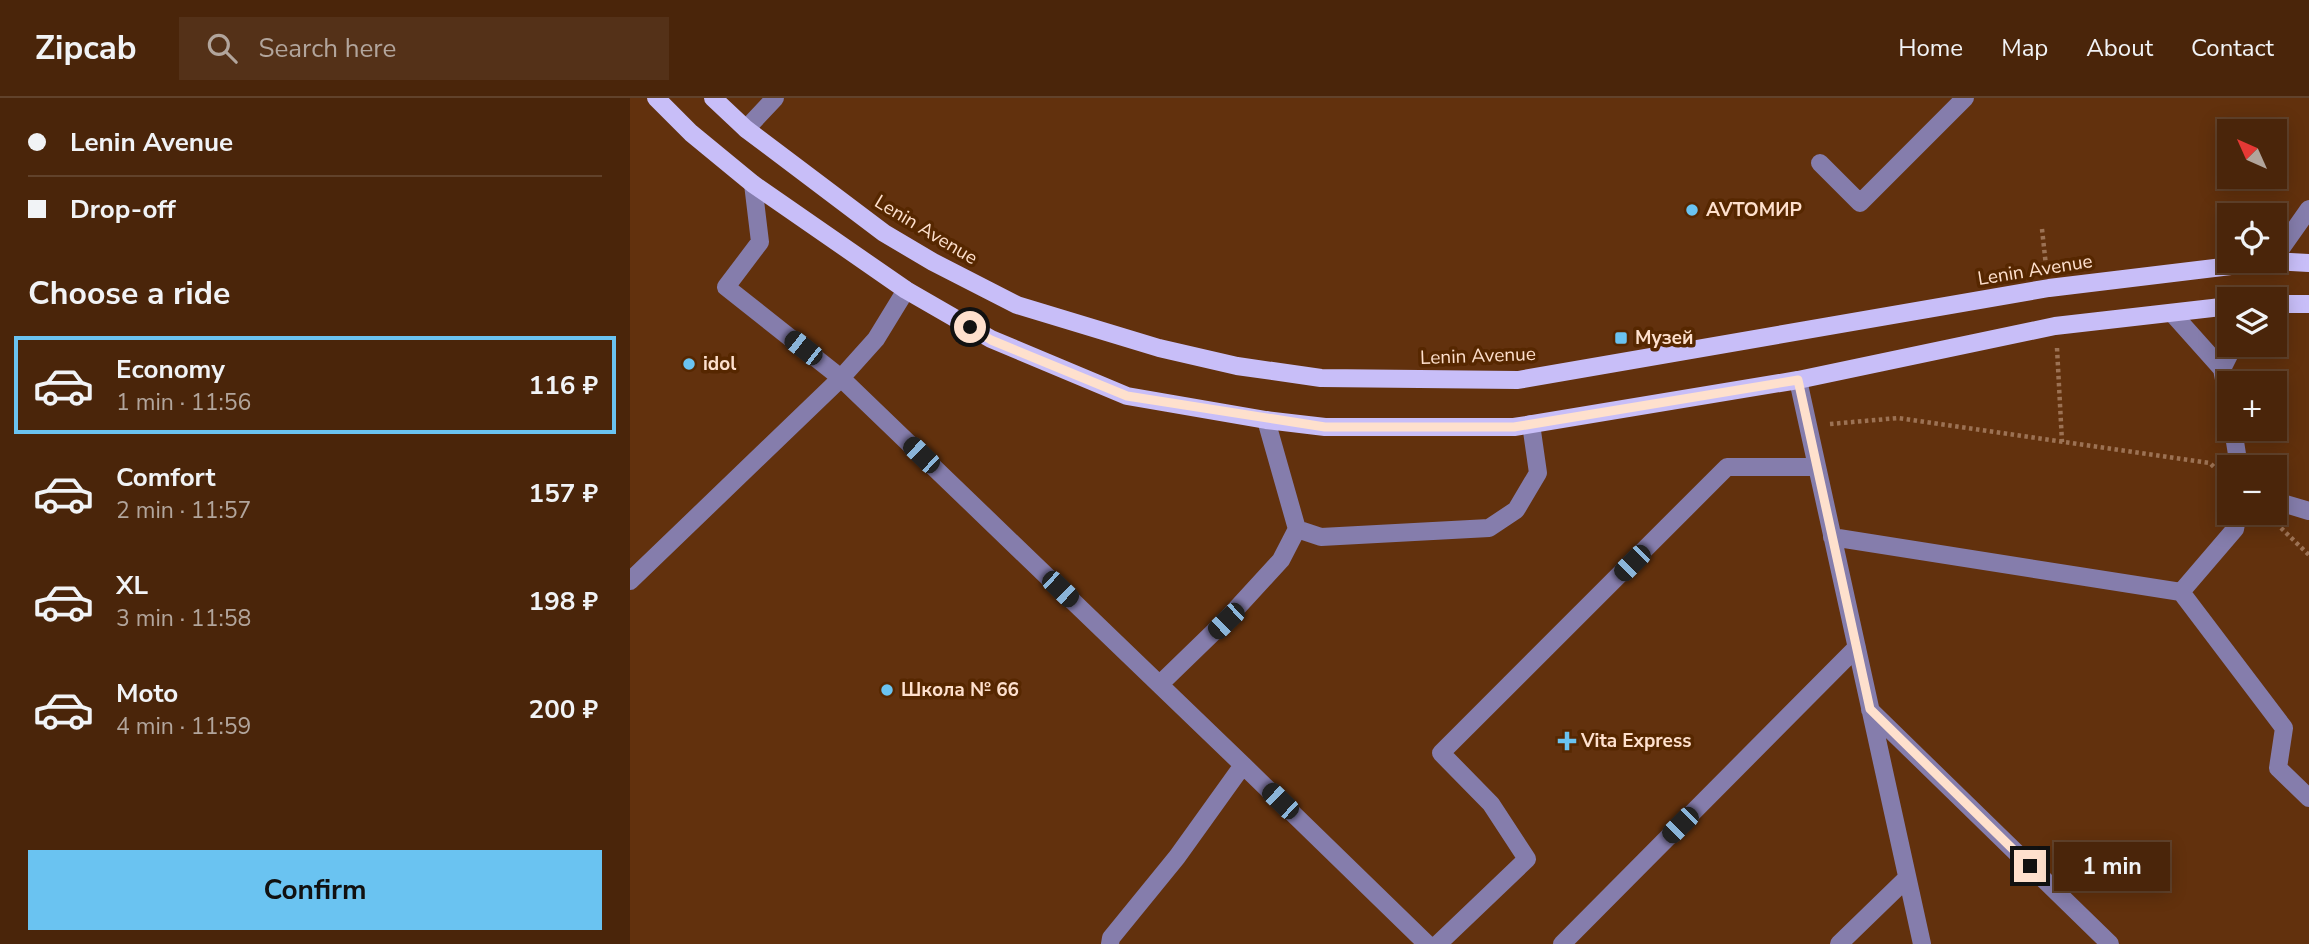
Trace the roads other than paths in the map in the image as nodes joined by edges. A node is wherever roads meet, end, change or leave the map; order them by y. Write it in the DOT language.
graph roads {
  1 [pos="656,98"];
  2 [pos="713,98"];
  3 [pos="775,98"];
  4 [pos="1956,101"];
  5 [pos="746,129"];
  6 [pos="1820,163"];
  7 [pos="753,184"];
  8 [pos="2309,209"];
  9 [pos="2287,240"];
  10 [pos="2287,261"];
  11 [pos="2309,262"];
  12 [pos="2217,267"];
  13 [pos="906,290"];
  14 [pos="2287,304"];
  15 [pos="2309,304"];
  16 [pos="2217,308"];
  17 [pos="2172,313"];
  18 [pos="2228,357"];
  19 [pos="2222,369"];
  20 [pos="841,379"];
  21 [pos="1798,380"];
  22 [pos="1266,419"];
  23 [pos="1531,424"];
  24 [pos="1817,467"];
  25 [pos="2287,505"];
  26 [pos="2309,511"];
  27 [pos="2236,525"];
  28 [pos="1297,529"];
  29 [pos="1832,537"];
  30 [pos="630,581"];
  31 [pos="2181,592"];
  32 [pos="1857,647"];
  33 [pos="1160,684"];
  34 [pos="1870,709"];
  35 [pos="1243,765"];
  36 [pos="2309,798"];
  37 [pos="1907,878"];
  38 [pos="1110,944"];
  39 [pos="1427,944"];
  40 [pos="1438,944"];
  41 [pos="1562,944"];
  42 [pos="1839,944"];
  43 [pos="1922,944"];
  44 [pos="2110,944"];
  1 -- 7 [label="main road"];
  2 -- 5 [label="main road, Lenin Avenue"];
  3 -- 5 [label="street"];
  4 -- 6 [label="street"];
  5 -- 12 [label="main road, Lenin Avenue"];
  7 -- 13 [label="main road"];
  7 -- 20 [label="street"];
  8 -- 9 [label="street"];
  10 -- 11 [label="main road, Lenin Avenue"];
  13 -- 20 [label="street"];
  13 -- 22 [label="main road"];
  14 -- 15 [label="main road"];
  16 -- 17 [label="main road"];
  17 -- 19 [label="street"];
  17 -- 21 [label="main road"];
  18 -- 19 [label="street"];
  20 -- 30 [label="street"];
  20 -- 33 [label="street"];
  21 -- 23 [label="main road"];
  21 -- 24 [label="street"];
  22 -- 23 [label="main road"];
  22 -- 28 [label="street"];
  23 -- 28 [label="street"];
  24 -- 29 [label="street"];
  24 -- 40 [label="street"];
  25 -- 26 [label="street"];
  27 -- 31 [label="street"];
  28 -- 33 [label="street"];
  29 -- 31 [label="street"];
  29 -- 32 [label="street"];
  31 -- 36 [label="street"];
  32 -- 34 [label="street"];
  32 -- 41 [label="street"];
  33 -- 35 [label="street"];
  34 -- 37 [label="street"];
  34 -- 44 [label="street"];
  35 -- 38 [label="street"];
  35 -- 39 [label="street"];
  37 -- 42 [label="street"];
  37 -- 43 [label="street"];
}
